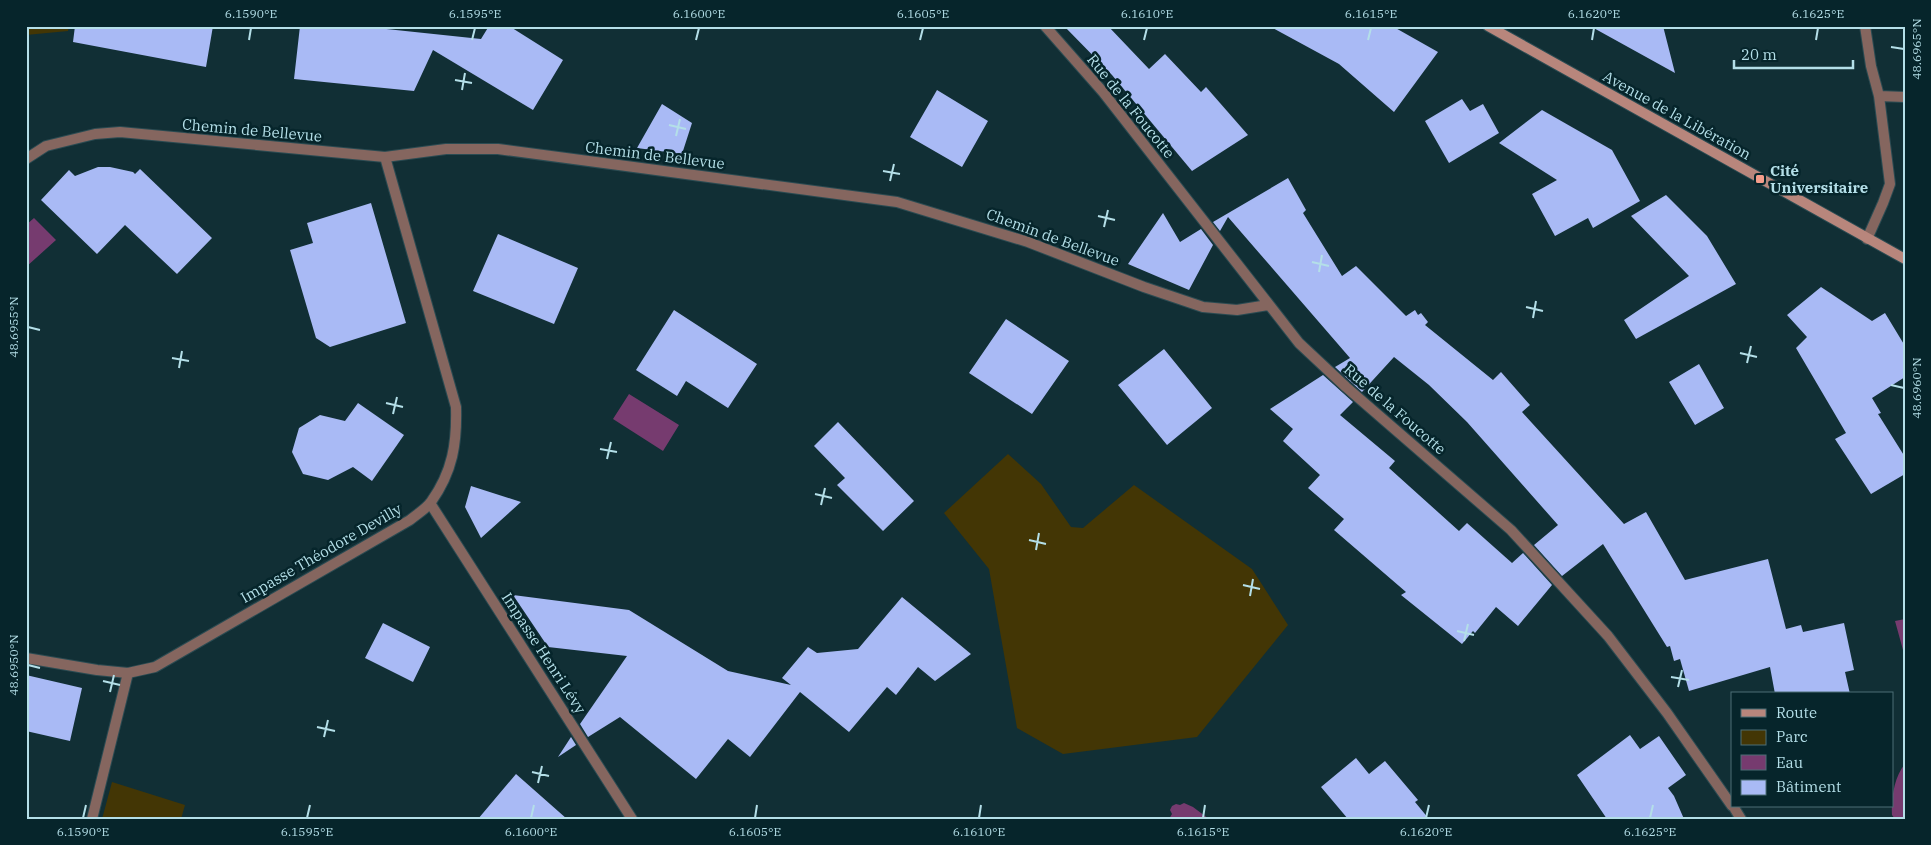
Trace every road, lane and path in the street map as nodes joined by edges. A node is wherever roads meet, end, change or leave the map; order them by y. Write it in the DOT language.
graph roads {
  1 [pos="1045,26"];
  2 [pos="1488,26"];
  3 [pos="1865,26"];
  4 [pos="1879,96"];
  5 [pos="1905,97"];
  6 [pos="385,157"];
  7 [pos="26,159"];
  8 [pos="1867,238"];
  9 [pos="1905,260"];
  10 [pos="1268,305"];
  11 [pos="430,503"];
  12 [pos="26,658"];
  13 [pos="128,673"];
  14 [pos="1731,805"];
  15 [pos="1733,808"];
  16 [pos="92,819"];
  17 [pos="632,819"];
  18 [pos="1741,819"];
  1 -- 10 [label="street, Rue de la Foucotte"];
  2 -- 8 [label="main road, Avenue de la Libération"];
  3 -- 4 [label="street"];
  4 -- 5 [label="street"];
  4 -- 8 [label="street"];
  6 -- 7 [label="street, Chemin de Bellevue"];
  6 -- 10 [label="street, Chemin de Bellevue"];
  6 -- 11 [label="street, Impasse Théodore Devilly"];
  8 -- 9 [label="main road, Avenue de la Libération"];
  10 -- 14 [label="street, Rue de la Foucotte"];
  11 -- 13 [label="street, Impasse Théodore Devilly"];
  11 -- 17 [label="street, Impasse Henri Lévy"];
  12 -- 13 [label="street, Impasse Théodore Devilly"];
  13 -- 16 [label="street"];
  15 -- 18 [label="street, Rue de la Foucotte"];
}
